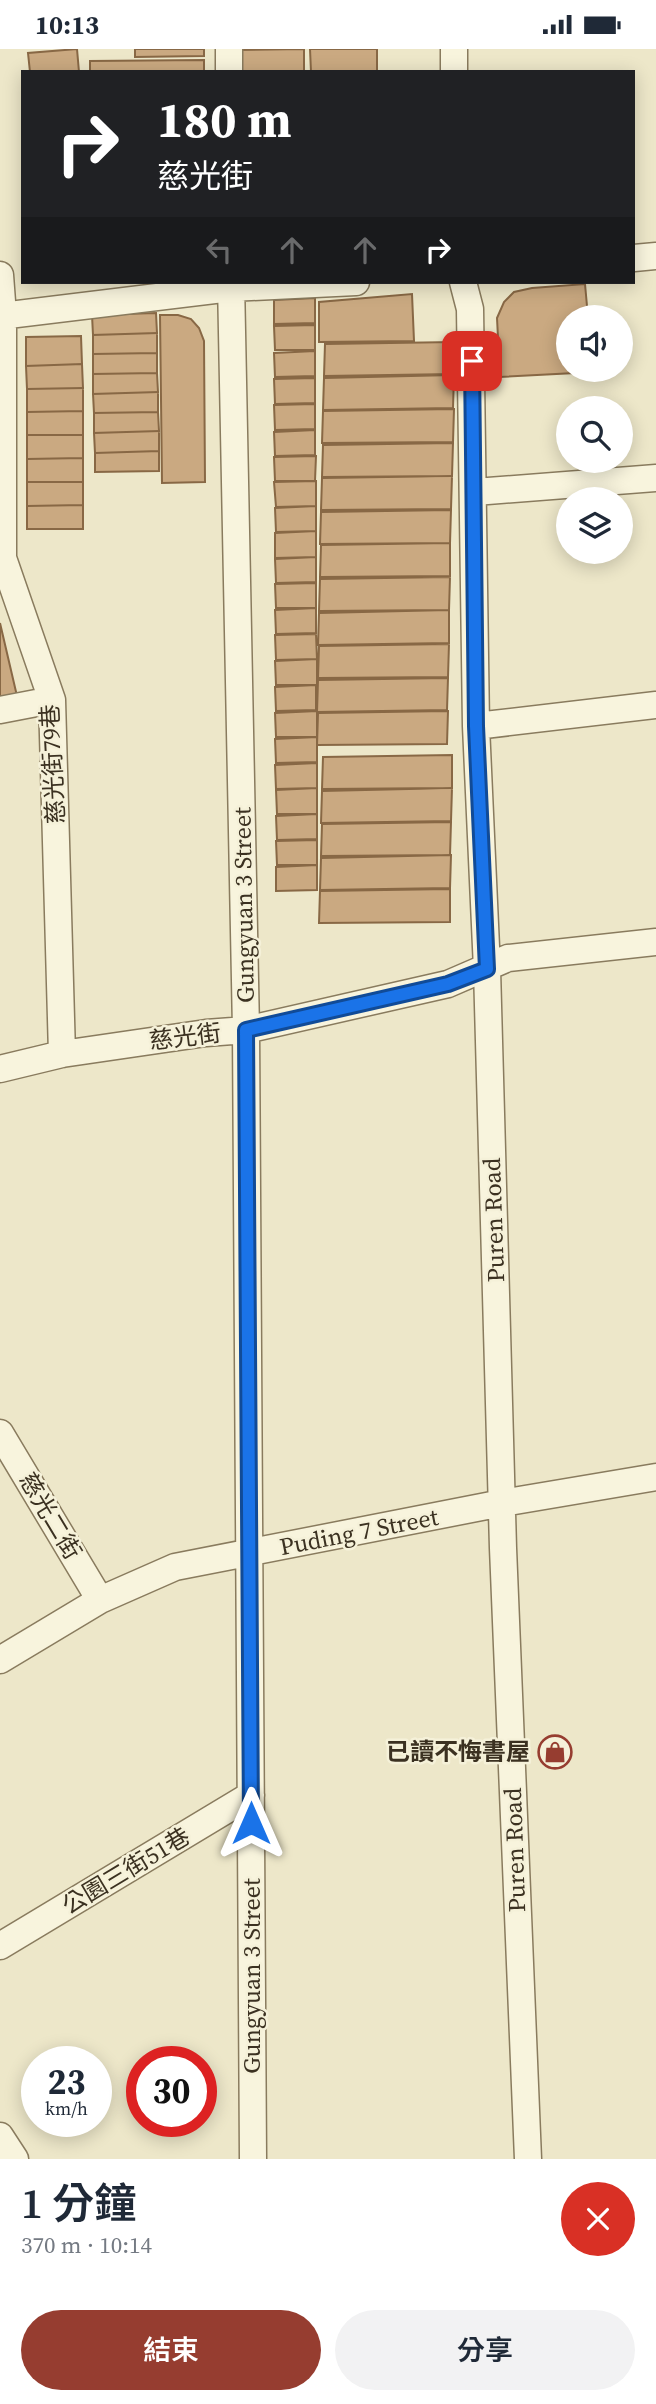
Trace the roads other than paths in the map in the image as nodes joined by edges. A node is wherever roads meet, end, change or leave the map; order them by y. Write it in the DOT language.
graph roads {
  1 [pos="229,49"];
  2 [pos="453,49"];
  3 [pos="229,70"];
  4 [pos="454,70"];
  5 [pos="656,256"];
  6 [pos="635,258"];
  7 [pos="0,275"];
  8 [pos="273,284"];
  9 [pos="464,284"];
  10 [pos="231,285"];
  11 [pos="1,315"];
  12 [pos="656,478"];
  13 [pos="475,492"];
  14 [pos="52,700"];
  15 [pos="656,705"];
  16 [pos="0,710"];
  17 [pos="476,726"];
  18 [pos="656,942"];
  19 [pos="487,969"];
  20 [pos="246,1030"];
  21 [pos="62,1054"];
  22 [pos="0,1069"];
  23 [pos="0,1433"];
  24 [pos="656,1477"];
  25 [pos="502,1503"];
  26 [pos="249,1553"];
  27 [pos="100,1599"];
  28 [pos="0,1660"];
  29 [pos="251,1795"];
  30 [pos="0,1946"];
  31 [pos="0,2136"];
  32 [pos="15,2159"];
  33 [pos="253,2159"];
  34 [pos="528,2159"];
  1 -- 3 [label="street"];
  2 -- 4 [label="street"];
  5 -- 6 [label="street"];
  7 -- 11 [label="street, 慈光街79巷"];
  8 -- 10 [label="street"];
  9 -- 13 [label="street, Puren Road"];
  10 -- 11 [label="street"];
  10 -- 20 [label="street, Gungyuan 3 Street"];
  11 -- 14 [label="street, 慈光街79巷"];
  12 -- 13 [label="street"];
  13 -- 17 [label="street, Puren Road"];
  14 -- 16 [label="street"];
  14 -- 21 [label="street, 慈光街79巷"];
  15 -- 17 [label="street"];
  17 -- 19 [label="street, Puren Road"];
  18 -- 19 [label="street, 慈光街"];
  19 -- 20 [label="street, 慈光街"];
  19 -- 25 [label="street, Puren Road"];
  20 -- 21 [label="street, 慈光街"];
  20 -- 26 [label="street, Gungyuan 3 Street"];
  21 -- 22 [label="street, 慈光街"];
  23 -- 27 [label="street, 慈光二街"];
  24 -- 25 [label="street, Puding 7 Street"];
  25 -- 26 [label="street, Puding 7 Street"];
  25 -- 34 [label="street, Puren Road"];
  26 -- 27 [label="street, Puding 7 Street"];
  26 -- 29 [label="street, Gungyuan 3 Street"];
  27 -- 28 [label="street, Puding 7 Street"];
  29 -- 30 [label="street, 公園三街51巷"];
  29 -- 33 [label="street, Gungyuan 3 Street"];
  31 -- 32 [label="street"];
}
